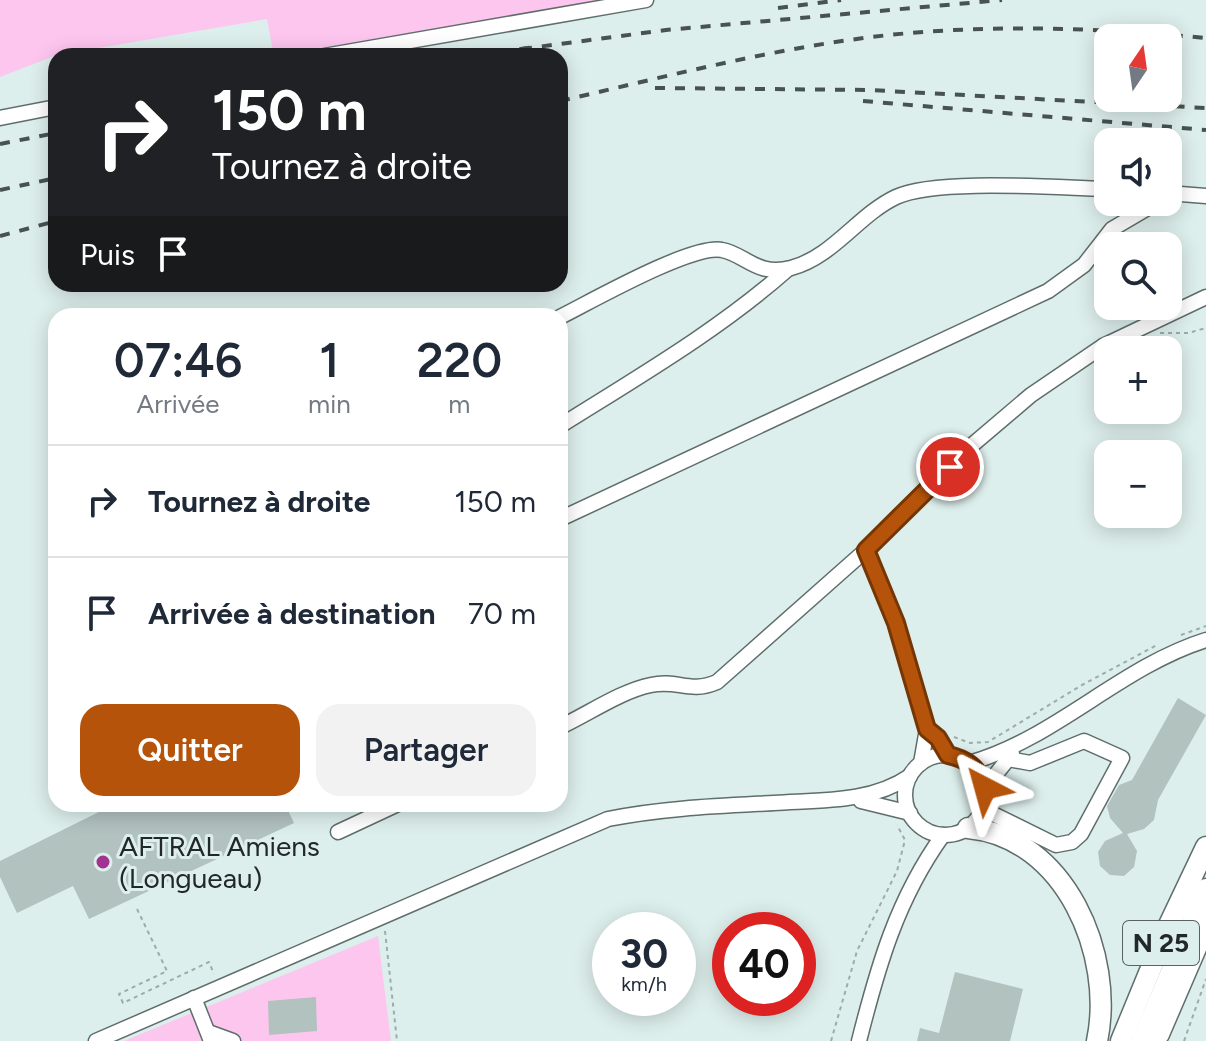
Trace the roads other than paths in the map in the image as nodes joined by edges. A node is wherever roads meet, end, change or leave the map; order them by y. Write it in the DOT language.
graph roads {
  1 [pos="646,0"];
  2 [pos="370,48"];
  3 [pos="48,109"];
  4 [pos="0,118"];
  5 [pos="1094,189"];
  6 [pos="1182,195"];
  7 [pos="1206,196"];
  8 [pos="1134,216"];
  9 [pos="788,269"];
  10 [pos="1206,297"];
  11 [pos="568,313"];
  12 [pos="568,421"];
  13 [pos="568,515"];
  14 [pos="866,550"];
  15 [pos="1206,640"];
  16 [pos="568,723"];
  17 [pos="932,734"];
  18 [pos="1019,744"];
  19 [pos="948,755"];
  20 [pos="1008,759"];
  21 [pos="921,763"];
  22 [pos="969,763"];
  23 [pos="910,776"];
  24 [pos="985,788"];
  25 [pos="840,799"];
  26 [pos="983,809"];
  27 [pos="381,812"];
  28 [pos="910,813"];
  29 [pos="923,828"];
  30 [pos="968,828"];
  31 [pos="338,832"];
  32 [pos="943,835"];
  33 [pos="1206,847"];
  34 [pos="928,855"];
  35 [pos="1206,889"];
  36 [pos="1206,925"];
  37 [pos="194,998"];
  38 [pos="211,1037"];
  39 [pos="96,1041"];
  40 [pos="233,1041"];
  41 [pos="859,1041"];
  42 [pos="1097,1041"];
  43 [pos="1121,1041"];
  44 [pos="1142,1041"];
  45 [pos="1156,1041"];
  1 -- 2 [label="street"];
  3 -- 4 [label="street"];
  5 -- 9 [label="street"];
  6 -- 7 [label="street"];
  8 -- 13 [label="street"];
  9 -- 11 [label="street"];
  9 -- 12 [label="street"];
  10 -- 14 [label="street"];
  14 -- 16 [label="street"];
  14 -- 17 [label="street"];
  15 -- 18 [label="street"];
  17 -- 19 [label="street"];
  17 -- 21 [label="street"];
  18 -- 20 [label="street"];
  18 -- 22 [label="street"];
  19 -- 21 [label="street"];
  19 -- 22 [label="street"];
  20 -- 24 [label="street"];
  20 -- 26 [label="street"];
  21 -- 23 [label="street"];
  22 -- 24 [label="street"];
  23 -- 25 [label="street"];
  23 -- 28 [label="street"];
  24 -- 26 [label="street"];
  25 -- 28 [label="street"];
  25 -- 37 [label="street"];
  26 -- 30 [label="street"];
  27 -- 31 [label="street"];
  28 -- 29 [label="street"];
  29 -- 32 [label="street"];
  29 -- 34 [label="street"];
  30 -- 32 [label="street"];
  30 -- 42 [label="highway"];
  32 -- 34 [label="street"];
  33 -- 43 [label="highway, N 25"];
  34 -- 41 [label="street"];
  35 -- 44 [label="highway, N 25"];
  36 -- 45 [label="highway"];
  37 -- 38 [label="street"];
  37 -- 39 [label="street"];
  38 -- 40 [label="street"];
}
